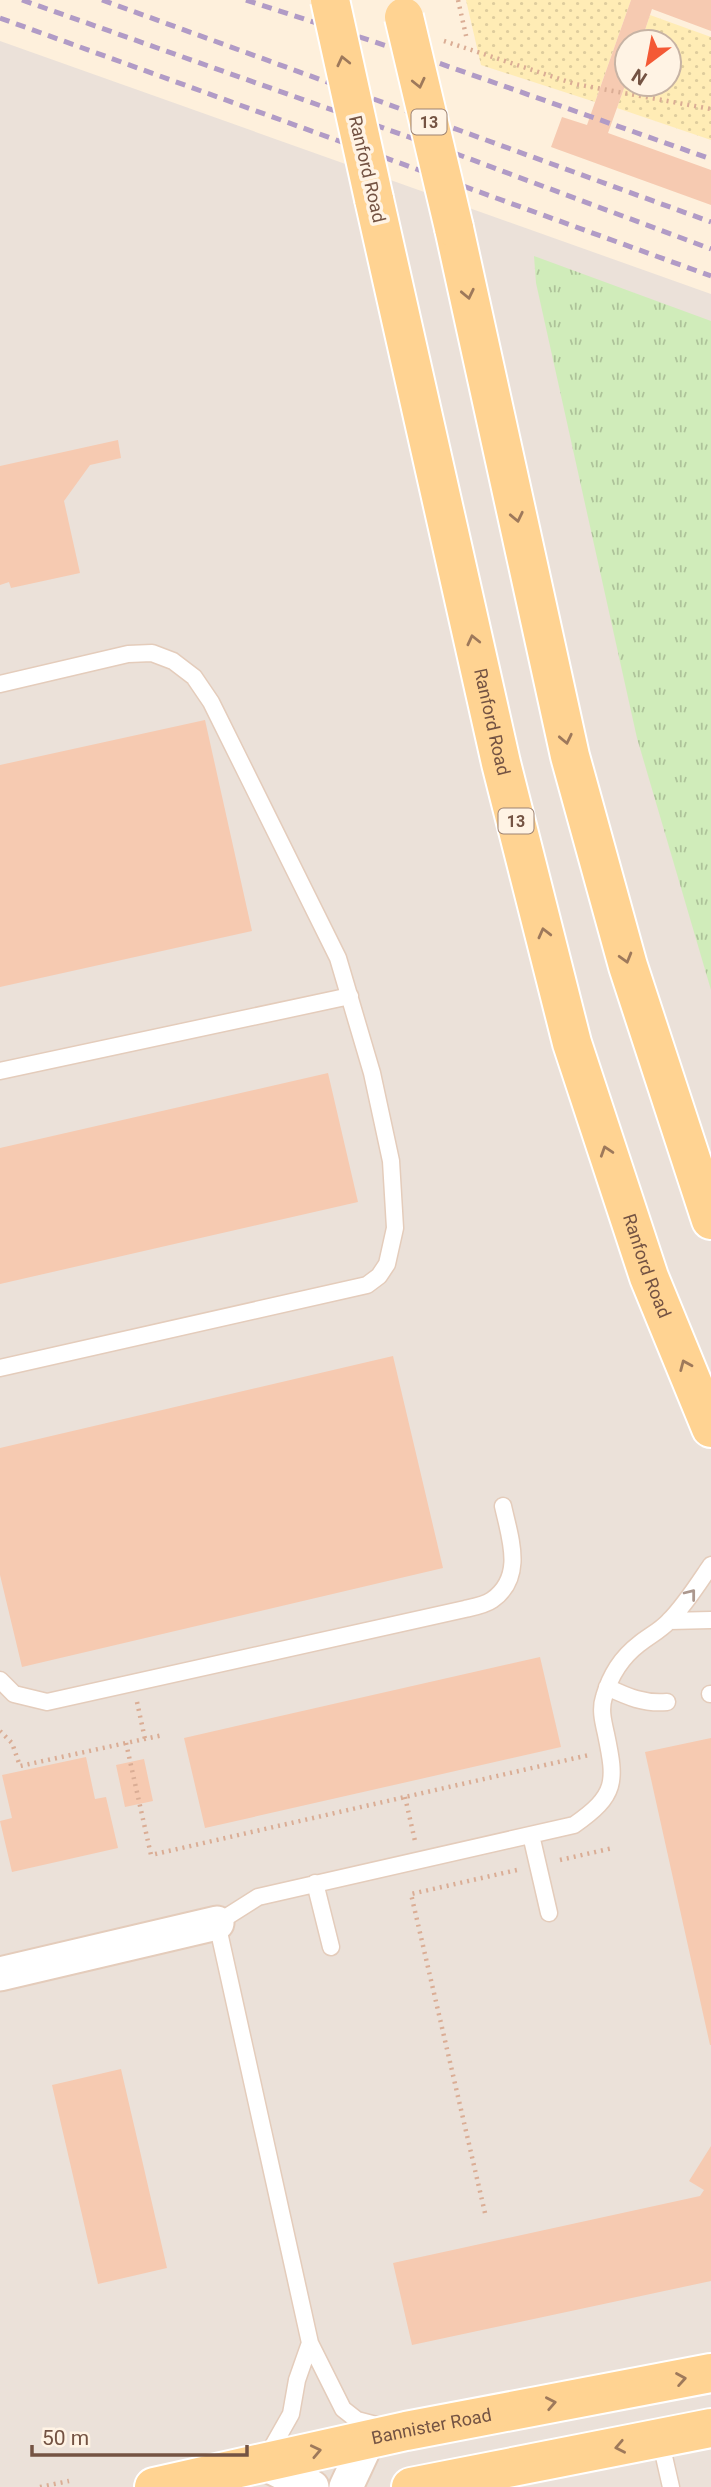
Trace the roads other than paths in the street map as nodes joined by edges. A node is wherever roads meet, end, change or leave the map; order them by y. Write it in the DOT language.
graph roads {
  1 [pos="330,0"];
  2 [pos="402,8"];
  3 [pos="0,684"];
  4 [pos="350,996"];
  5 [pos="0,1070"];
  6 [pos="711,1220"];
  7 [pos="0,1368"];
  8 [pos="711,1428"];
  9 [pos="503,1506"];
  10 [pos="711,1565"];
  11 [pos="711,1620"];
  12 [pos="669,1621"];
  13 [pos="0,1680"];
  14 [pos="607,1687"];
  15 [pos="667,1702"];
  16 [pos="531,1835"];
  17 [pos="315,1883"];
  18 [pos="549,1913"];
  19 [pos="217,1923"];
  20 [pos="331,1947"];
  21 [pos="0,1974"];
  22 [pos="310,2343"];
  23 [pos="711,2373"];
  24 [pos="711,2428"];
  25 [pos="385,2436"];
  26 [pos="660,2439"];
  27 [pos="263,2463"];
  28 [pos="154,2487"];
  29 [pos="312,2487"];
  30 [pos="346,2487"];
  31 [pos="411,2487"];
  32 [pos="671,2487"];
  8 -- 1 [label="main road, Ranford Road / 13, one-way, bridge"];
  2 -- 6 [label="main road, 13, one-way, bridge"];
  3 -- 4 [label="lane"];
  4 -- 5 [label="lane"];
  4 -- 7 [label="lane"];
  9 -- 13 [label="lane"];
  12 -- 10 [label="lane, one-way"];
  11 -- 12 [label="lane"];
  12 -- 14 [label="lane"];
  14 -- 15 [label="lane"];
  14 -- 16 [label="lane"];
  16 -- 17 [label="lane"];
  16 -- 18 [label="lane"];
  17 -- 19 [label="lane"];
  17 -- 20 [label="lane"];
  19 -- 21 [label="street"];
  19 -- 22 [label="lane"];
  22 -- 25 [label="lane"];
  22 -- 27 [label="lane"];
  25 -- 23 [label="main road, Bannister Road, one-way"];
  24 -- 26 [label="main road"];
  27 -- 25 [label="main road, Bannister Road, one-way"];
  25 -- 30 [label="street"];
  26 -- 31 [label="main road, one-way"];
  26 -- 32 [label="lane"];
  27 -- 28 [label="main road, Bannister Road"];
  27 -- 29 [label="street"];
}
